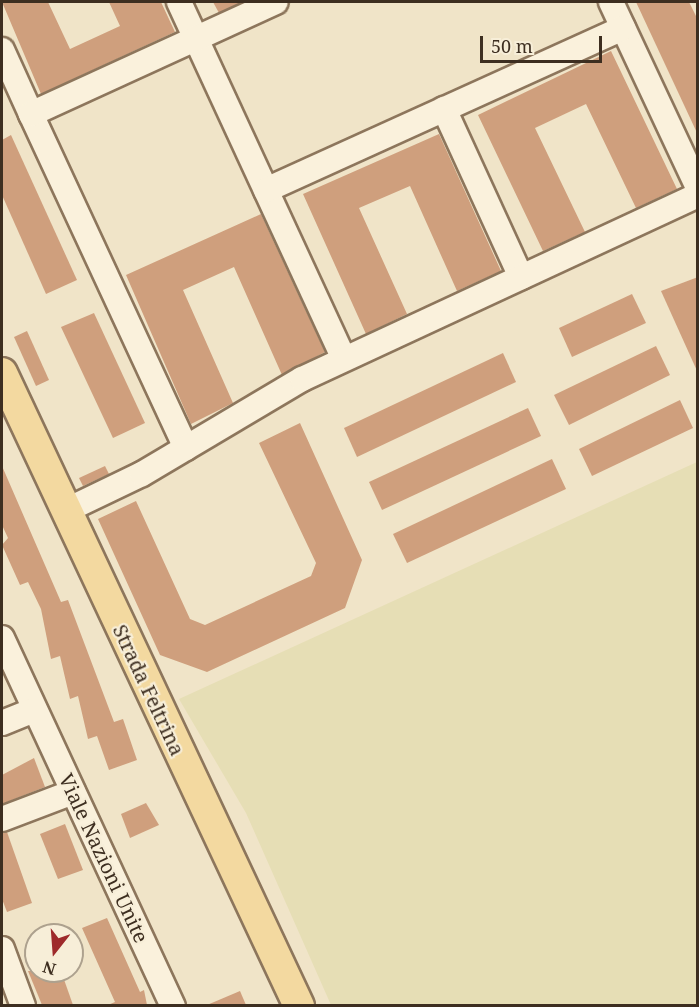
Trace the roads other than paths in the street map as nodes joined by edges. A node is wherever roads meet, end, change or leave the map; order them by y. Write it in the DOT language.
graph roads {
  1 [pos="178,2"];
  2 [pos="276,2"];
  3 [pos="611,2"];
  4 [pos="623,28"];
  5 [pos="196,38"];
  6 [pos="2,50"];
  7 [pos="444,109"];
  8 [pos="31,114"];
  9 [pos="698,188"];
  10 [pos="266,190"];
  11 [pos="698,195"];
  12 [pos="521,277"];
  13 [pos="344,359"];
  14 [pos="2,373"];
  15 [pos="186,448"];
  16 [pos="65,511"];
  17 [pos="2,639"];
  18 [pos="35,710"];
  19 [pos="2,723"];
  20 [pos="73,792"];
  21 [pos="2,819"];
  22 [pos="2,949"];
  23 [pos="23,1005"];
  24 [pos="172,1005"];
  25 [pos="299,1005"];
  1 -- 5 [label="street"];
  2 -- 5 [label="street"];
  3 -- 4 [label="street"];
  4 -- 7 [label="street"];
  4 -- 9 [label="street"];
  5 -- 8 [label="street"];
  5 -- 10 [label="street"];
  6 -- 8 [label="street"];
  7 -- 10 [label="street"];
  7 -- 12 [label="street"];
  8 -- 15 [label="street"];
  10 -- 13 [label="street"];
  11 -- 12 [label="street"];
  12 -- 13 [label="street"];
  13 -- 15 [label="street"];
  14 -- 16 [label="main road, Strada Feltrina"];
  15 -- 16 [label="street"];
  16 -- 25 [label="main road, Strada Feltrina"];
  17 -- 18 [label="street, Viale Nazioni Unite"];
  18 -- 19 [label="street"];
  18 -- 20 [label="street, Viale Nazioni Unite"];
  20 -- 21 [label="street"];
  20 -- 24 [label="street, Viale Nazioni Unite"];
  22 -- 23 [label="street"];
}
